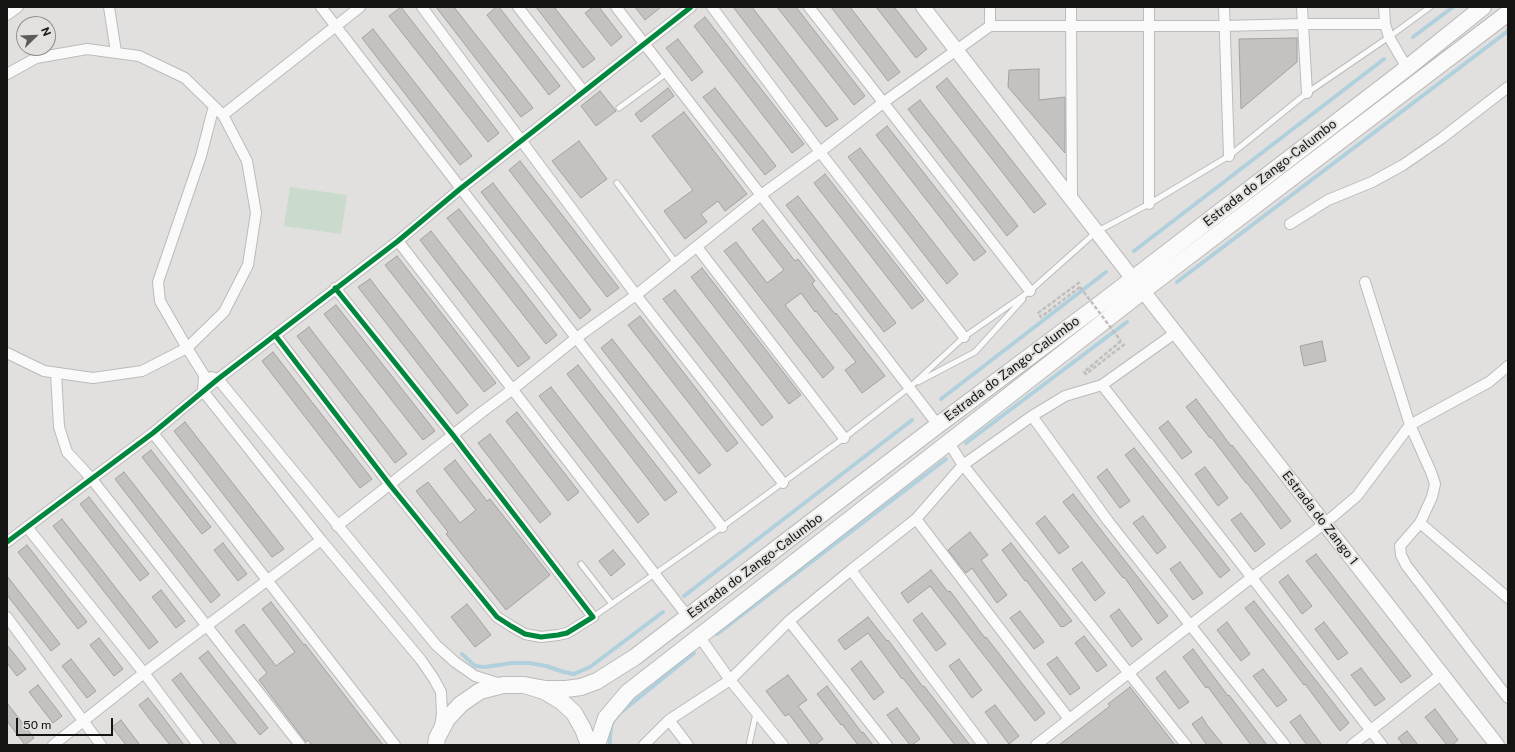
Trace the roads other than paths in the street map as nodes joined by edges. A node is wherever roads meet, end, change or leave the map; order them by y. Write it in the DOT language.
graph roads {
  1 [pos="18,7"];
  2 [pos="110,7"];
  3 [pos="321,7"];
  4 [pos="360,7"];
  5 [pos="422,7"];
  6 [pos="518,7"];
  7 [pos="616,7"];
  8 [pos="691,7"];
  9 [pos="712,7"];
  10 [pos="809,7"];
  11 [pos="923,7"];
  12 [pos="990,7"];
  13 [pos="1071,7"];
  14 [pos="1149,7"];
  15 [pos="1224,7"];
  16 [pos="1302,7"];
  17 [pos="1384,7"];
  18 [pos="1430,7"];
  19 [pos="1483,7"];
  20 [pos="1508,13"];
  21 [pos="7,15"];
  22 [pos="1302,24"];
  23 [pos="1385,24"];
  24 [pos="335,26"];
  25 [pos="990,26"];
  26 [pos="1071,26"];
  27 [pos="1149,26"];
  28 [pos="1224,26"];
  29 [pos="1389,37"];
  30 [pos="645,44"];
  31 [pos="956,50"];
  32 [pos="116,52"];
  33 [pos="1407,68"];
  34 [pos="667,73"];
  35 [pos="7,74"];
  36 [pos="1508,87"];
  37 [pos="584,92"];
  38 [pos="1307,93"];
  39 [pos="884,102"];
  40 [pos="214,106"];
  41 [pos="619,108"];
  42 [pos="223,115"];
  43 [pos="521,141"];
  44 [pos="820,152"];
  45 [pos="1230,156"];
  46 [pos="617,183"];
  47 [pos="460,189"];
  48 [pos="761,195"];
  49 [pos="1072,200"];
  50 [pos="1149,204"];
  51 [pos="1290,224"];
  52 [pos="1096,232"];
  53 [pos="398,241"];
  54 [pos="697,247"];
  55 [pos="676,263"];
  56 [pos="1133,278"];
  57 [pos="1365,282"];
  58 [pos="335,288"];
  59 [pos="1030,291"];
  60 [pos="1143,291"];
  61 [pos="636,294"];
  62 [pos="1176,333"];
  63 [pos="275,335"];
  64 [pos="964,337"];
  65 [pos="575,339"];
  66 [pos="187,348"];
  67 [pos="7,353"];
  68 [pos="1508,366"];
  69 [pos="56,373"];
  70 [pos="204,375"];
  71 [pos="218,379"];
  72 [pos="1102,385"];
  73 [pos="910,387"];
  74 [pos="513,389"];
  75 [pos="203,392"];
  76 [pos="1032,416"];
  77 [pos="938,425"];
  78 [pos="1410,426"];
  79 [pos="153,432"];
  80 [pos="453,435"];
  81 [pos="844,438"];
  82 [pos="949,443"];
  83 [pos="963,465"];
  84 [pos="91,478"];
  85 [pos="783,483"];
  86 [pos="390,485"];
  87 [pos="916,520"];
  88 [pos="1420,523"];
  89 [pos="1324,524"];
  90 [pos="337,526"];
  91 [pos="27,527"];
  92 [pos="722,527"];
  93 [pos="321,540"];
  94 [pos="7,542"];
  95 [pos="581,564"];
  96 [pos="851,570"];
  97 [pos="656,574"];
  98 [pos="1251,578"];
  99 [pos="267,581"];
  100 [pos="1508,598"];
  101 [pos="612,604"];
  102 [pos="7,617"];
  103 [pos="593,617"];
  104 [pos="688,617"];
  105 [pos="789,621"];
  106 [pos="1190,624"];
  107 [pos="206,627"];
  108 [pos="699,636"];
  109 [pos="1129,673"];
  110 [pos="144,674"];
  111 [pos="1442,674"];
  112 [pos="730,680"];
  113 [pos="503,685"];
  114 [pos="524,685"];
  115 [pos="1508,698"];
  116 [pos="756,712"];
  117 [pos="1069,719"];
  118 [pos="669,720"];
  119 [pos="83,721"];
  120 [pos="1371,730"];
  121 [pos="437,741"];
  122 [pos="53,745"];
  123 [pos="101,745"];
  124 [pos="198,745"];
  125 [pos="300,745"];
  126 [pos="395,745"];
  127 [pos="589,745"];
  128 [pos="597,745"];
  129 [pos="644,745"];
  130 [pos="688,745"];
  131 [pos="749,745"];
  132 [pos="783,745"];
  133 [pos="887,745"];
  134 [pos="983,745"];
  135 [pos="1036,745"];
  136 [pos="1186,745"];
  137 [pos="1285,745"];
  138 [pos="1352,745"];
  139 [pos="1382,745"];
  140 [pos="1497,745"];
  1 -- 21 [label="street"];
  2 -- 32 [label="street"];
  3 -- 24 [label="street"];
  4 -- 24 [label="street"];
  5 -- 43 [label="street"];
  6 -- 37 [label="street"];
  7 -- 30 [label="street"];
  8 -- 30 [label="street"];
  9 -- 44 [label="street"];
  10 -- 39 [label="street"];
  11 -- 31 [label="street"];
  12 -- 25 [label="street"];
  13 -- 26 [label="street"];
  14 -- 27 [label="street"];
  15 -- 28 [label="street"];
  16 -- 22 [label="street"];
  17 -- 23 [label="street"];
  18 -- 29 [label="lane"];
  19 -- 33 [label="main road, Estrada do Zango-Calumbo"];
  20 -- 60 [label="main road, Estrada do Zango-Calumbo"];
  22 -- 23 [label="street"];
  22 -- 28 [label="street"];
  22 -- 38 [label="street"];
  23 -- 29 [label="street"];
  24 -- 42 [label="street"];
  24 -- 47 [label="street"];
  25 -- 26 [label="street"];
  25 -- 31 [label="street"];
  26 -- 27 [label="street"];
  26 -- 49 [label="street"];
  27 -- 28 [label="street"];
  27 -- 50 [label="street"];
  28 -- 45 [label="street"];
  29 -- 33 [label="street"];
  29 -- 38 [label="lane"];
  30 -- 34 [label="street"];
  30 -- 37 [label="street"];
  31 -- 39 [label="street"];
  31 -- 49 [label="street"];
  32 -- 35 [label="street"];
  32 -- 40 [label="street"];
  33 -- 56 [label="main road, Estrada do Zango-Calumbo"];
  34 -- 41 [label="lane"];
  34 -- 48 [label="street"];
  36 -- 51 [label="street"];
  37 -- 43 [label="street"];
  38 -- 45 [label="lane"];
  39 -- 44 [label="street"];
  39 -- 59 [label="street"];
  40 -- 42 [label="street"];
  40 -- 66 [label="street"];
  42 -- 66 [label="street"];
  43 -- 47 [label="street"];
  43 -- 61 [label="street"];
  44 -- 48 [label="street"];
  44 -- 64 [label="street"];
  45 -- 50 [label="lane"];
  46 -- 55 [label="lane"];
  47 -- 53 [label="street"];
  47 -- 65 [label="street"];
  48 -- 54 [label="street"];
  48 -- 73 [label="street"];
  49 -- 52 [label="street"];
  50 -- 52 [label="lane"];
  52 -- 56 [label="street"];
  52 -- 59 [label="lane"];
  53 -- 58 [label="street"];
  53 -- 74 [label="street"];
  54 -- 55 [label="street"];
  54 -- 81 [label="street"];
  55 -- 61 [label="street"];
  56 -- 77 [label="main road, Estrada do Zango-Calumbo"];
  57 -- 78 [label="street"];
  58 -- 63 [label="street"];
  58 -- 80 [label="street"];
  59 -- 64 [label="lane"];
  59 -- 73 [label="lane"];
  60 -- 62 [label="street, Estrada do Zango 1"];
  60 -- 82 [label="main road, Estrada do Zango-Calumbo"];
  61 -- 65 [label="street"];
  61 -- 85 [label="street"];
  62 -- 72 [label="street"];
  62 -- 89 [label="street, Estrada do Zango 1"];
  63 -- 71 [label="street"];
  63 -- 86 [label="street"];
  64 -- 73 [label="lane"];
  65 -- 74 [label="street"];
  65 -- 92 [label="street"];
  66 -- 69 [label="street"];
  66 -- 70 [label="street"];
  67 -- 69 [label="street"];
  68 -- 78 [label="street"];
  69 -- 84 [label="street"];
  70 -- 71 [label="street"];
  70 -- 75 [label="street"];
  71 -- 75 [label="street"];
  71 -- 90 [label="street"];
  72 -- 76 [label="street"];
  72 -- 98 [label="street"];
  73 -- 77 [label="street"];
  73 -- 81 [label="lane"];
  74 -- 80 [label="street"];
  74 -- 97 [label="street"];
  75 -- 79 [label="street"];
  75 -- 93 [label="street"];
  76 -- 83 [label="street"];
  76 -- 106 [label="street"];
  77 -- 104 [label="main road, Estrada do Zango-Calumbo"];
  78 -- 88 [label="street"];
  78 -- 89 [label="street"];
  79 -- 84 [label="street"];
  79 -- 99 [label="street"];
  80 -- 86 [label="street"];
  80 -- 103 [label="street"];
  81 -- 85 [label="lane"];
  82 -- 83 [label="street"];
  82 -- 108 [label="main road, Estrada do Zango-Calumbo"];
  83 -- 87 [label="street"];
  83 -- 109 [label="street"];
  84 -- 91 [label="street"];
  84 -- 107 [label="street"];
  85 -- 92 [label="lane"];
  86 -- 90 [label="street"];
  86 -- 103 [label="street"];
  87 -- 96 [label="street"];
  87 -- 117 [label="street"];
  88 -- 100 [label="street"];
  88 -- 115 [label="street"];
  89 -- 98 [label="street"];
  89 -- 111 [label="street, Estrada do Zango 1"];
  90 -- 113 [label="street"];
  91 -- 94 [label="street"];
  91 -- 110 [label="street"];
  92 -- 97 [label="lane"];
  93 -- 99 [label="street"];
  93 -- 121 [label="street"];
  95 -- 101 [label="lane"];
  96 -- 105 [label="street"];
  96 -- 134 [label="street"];
  97 -- 101 [label="lane"];
  97 -- 104 [label="street"];
  98 -- 106 [label="street"];
  98 -- 120 [label="street"];
  99 -- 107 [label="street"];
  99 -- 126 [label="street"];
  101 -- 103 [label="lane"];
  102 -- 119 [label="street"];
  104 -- 114 [label="main road, Estrada do Zango-Calumbo"];
  105 -- 112 [label="street"];
  105 -- 133 [label="street"];
  106 -- 109 [label="street"];
  106 -- 137 [label="street"];
  107 -- 110 [label="street"];
  107 -- 125 [label="street"];
  108 -- 112 [label="street"];
  108 -- 128 [label="main road, Estrada do Zango-Calumbo"];
  109 -- 117 [label="street"];
  109 -- 136 [label="street"];
  110 -- 119 [label="street"];
  110 -- 124 [label="street"];
  111 -- 120 [label="street"];
  111 -- 140 [label="street, Estrada do Zango 1"];
  112 -- 116 [label="street"];
  112 -- 118 [label="street"];
  113 -- 114 [label="main road"];
  113 -- 121 [label="main road"];
  114 -- 127 [label="main road"];
  116 -- 131 [label="lane"];
  116 -- 132 [label="street"];
  117 -- 135 [label="street"];
  118 -- 129 [label="street"];
  118 -- 130 [label="street"];
  119 -- 122 [label="street"];
  119 -- 123 [label="street"];
  120 -- 138 [label="street"];
  120 -- 139 [label="street"];
}
